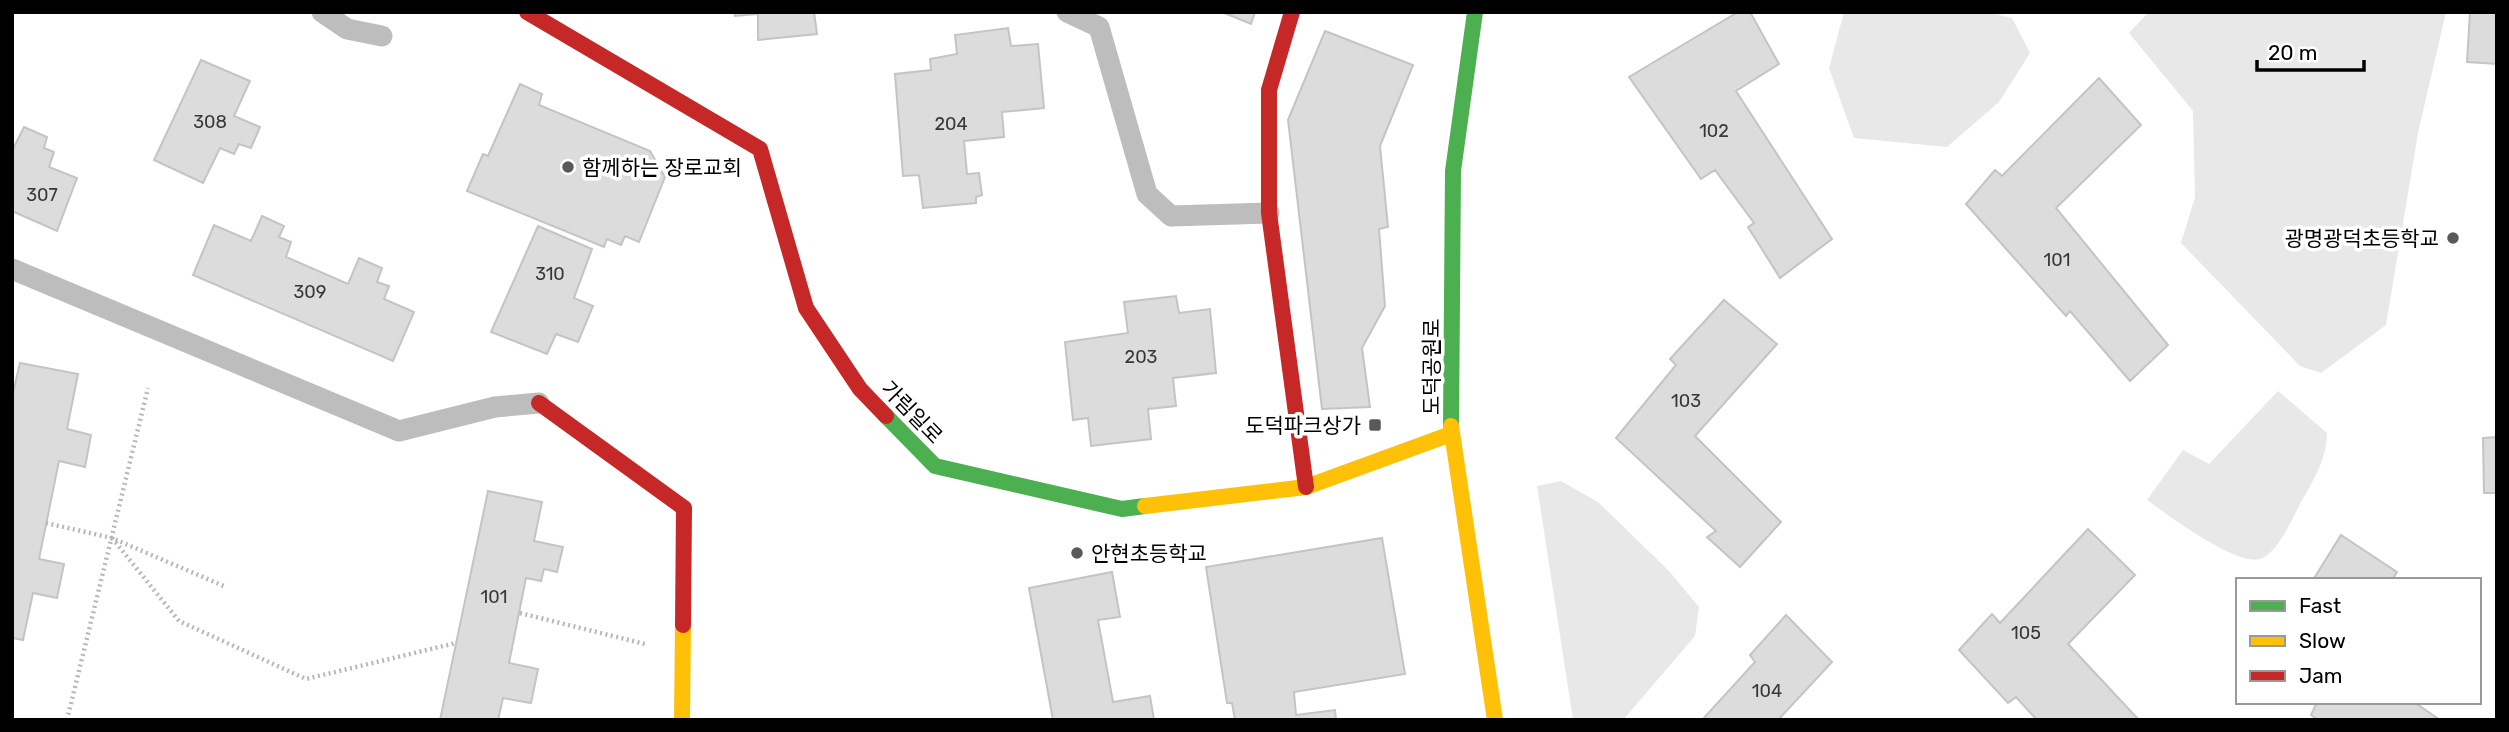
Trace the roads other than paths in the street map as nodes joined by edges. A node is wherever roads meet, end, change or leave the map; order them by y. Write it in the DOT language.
graph roads {
  1 [pos="322,12"];
  2 [pos="527,12"];
  3 [pos="1067,12"];
  4 [pos="1292,12"];
  5 [pos="1475,12"];
  6 [pos="382,36"];
  7 [pos="1269,213"];
  8 [pos="12,269"];
  9 [pos="539,403"];
  10 [pos="1451,434"];
  11 [pos="1307,487"];
  12 [pos="682,720"];
  13 [pos="1495,720"];
  1 -- 6 [label="lane"];
  2 -- 11 [label="street, 가림일로"];
  3 -- 7 [label="lane"];
  4 -- 7 [label="street"];
  5 -- 10 [label="street, 도덕공원로"];
  7 -- 11 [label="street"];
  8 -- 9 [label="lane"];
  9 -- 12 [label="street"];
  10 -- 11 [label="street, 가림일로"];
  10 -- 13 [label="street, 도덕공원로"];
}
